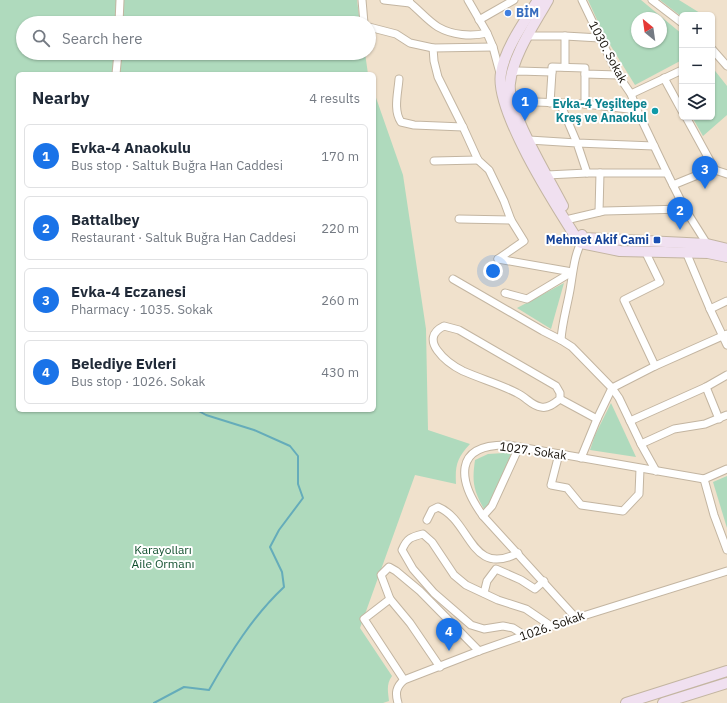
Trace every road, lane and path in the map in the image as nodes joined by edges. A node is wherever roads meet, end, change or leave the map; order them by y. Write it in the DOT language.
graph roads {
  1 [pos="120,0"];
  2 [pos="362,0"];
  3 [pos="384,0"];
  4 [pos="468,0"];
  5 [pos="514,0"];
  6 [pos="538,0"];
  7 [pos="548,0"];
  8 [pos="582,0"];
  9 [pos="652,0"];
  10 [pos="410,1"];
  11 [pos="119,16"];
  12 [pos="363,16"];
  13 [pos="480,20"];
  14 [pos="679,21"];
  15 [pos="376,29"];
  16 [pos="487,33"];
  17 [pos="528,36"];
  18 [pos="565,36"];
  19 [pos="600,38"];
  20 [pos="493,47"];
  21 [pos="433,48"];
  22 [pos="715,52"];
  23 [pos="117,60"];
  24 [pos="727,66"];
  25 [pos="565,67"];
  26 [pos="679,71"];
  27 [pos="116,72"];
  28 [pos="552,72"];
  29 [pos="500,73"];
  30 [pos="512,73"];
  31 [pos="585,74"];
  32 [pos="618,75"];
  33 [pos="664,78"];
  34 [pos="400,80"];
  35 [pos="509,85"];
  36 [pos="631,94"];
  37 [pos="512,101"];
  38 [pos="550,103"];
  39 [pos="560,103"];
  40 [pos="585,104"];
  41 [pos="679,106"];
  42 [pos="637,110"];
  43 [pos="688,120"];
  44 [pos="463,126"];
  45 [pos="529,140"];
  46 [pos="577,143"];
  47 [pos="654,146"];
  48 [pos="478,160"];
  49 [pos="434,161"];
  50 [pos="715,170"];
  51 [pos="667,172"];
  52 [pos="587,173"];
  53 [pos="600,173"];
  54 [pos="727,174"];
  55 [pos="547,175"];
  56 [pos="673,185"];
  57 [pos="686,209"];
  58 [pos="599,212"];
  59 [pos="459,219"];
  60 [pos="570,219"];
  61 [pos="511,220"];
  62 [pos="582,241"];
  63 [pos="708,248"];
  64 [pos="727,249"];
  65 [pos="645,251"];
  66 [pos="686,252"];
  67 [pos="727,257"];
  68 [pos="572,272"];
  69 [pos="453,279"];
  70 [pos="505,292"];
  71 [pos="727,301"];
  72 [pos="710,309"];
  73 [pos="725,335"];
  74 [pos="561,340"];
  75 [pos="727,345"];
  76 [pos="654,366"];
  77 [pos="727,375"];
  78 [pos="706,387"];
  79 [pos="612,388"];
  80 [pos="560,399"];
  81 [pos="727,415"];
  82 [pos="597,419"];
  83 [pos="719,419"];
  84 [pos="630,421"];
  85 [pos="641,444"];
  86 [pos="519,446"];
  87 [pos="559,454"];
  88 [pos="581,458"];
  89 [pos="640,469"];
  90 [pos="727,469"];
  91 [pos="656,471"];
  92 [pos="704,479"];
  93 [pos="483,516"];
  94 [pos="427,520"];
  95 [pos="727,550"];
  96 [pos="518,553"];
  97 [pos="727,571"];
  98 [pos="544,581"];
  99 [pos="484,593"];
  100 [pos="390,599"];
  101 [pos="576,618"];
  102 [pos="551,626"];
  103 [pos="524,635"];
  104 [pos="479,651"];
  105 [pos="440,667"];
  106 [pos="727,671"];
  107 [pos="404,680"];
  108 [pos="727,684"];
  109 [pos="671,702"];
  110 [pos="398,703"];
  111 [pos="626,703"];
  1 -- 11 [label="street"];
  2 -- 12 [label="street"];
  3 -- 10 [label="street"];
  4 -- 13 [label="street"];
  5 -- 13 [label="street"];
  6 -- 29 [label="street"];
  7 -- 17 [label="street"];
  8 -- 19 [label="street, 1030. Sokak"];
  9 -- 14 [label="street"];
  10 -- 16 [label="street"];
  13 -- 16 [label="street"];
  15 -- 21 [label="street"];
  16 -- 20 [label="street"];
  17 -- 18 [label="street"];
  17 -- 30 [label="street"];
  18 -- 19 [label="street"];
  18 -- 25 [label="street"];
  19 -- 32 [label="street, 1030. Sokak"];
  20 -- 21 [label="street"];
  20 -- 29 [label="street"];
  21 -- 44 [label="street"];
  22 -- 24 [label="street"];
  23 -- 27 [label="street"];
  25 -- 28 [label="street"];
  25 -- 31 [label="street"];
  26 -- 33 [label="street"];
  28 -- 30 [label="street"];
  28 -- 38 [label="street"];
  29 -- 35 [label="street"];
  29 -- 62 [label="street"];
  30 -- 35 [label="street"];
  31 -- 32 [label="street"];
  31 -- 40 [label="street"];
  32 -- 36 [label="street, 1030. Sokak"];
  33 -- 36 [label="street"];
  33 -- 41 [label="street"];
  34 -- 44 [label="street"];
  35 -- 37 [label="street"];
  36 -- 42 [label="street, 1030. Sokak"];
  37 -- 38 [label="street"];
  37 -- 45 [label="street"];
  38 -- 39 [label="street"];
  39 -- 40 [label="street"];
  39 -- 46 [label="street"];
  40 -- 42 [label="street"];
  42 -- 47 [label="street, 1030. Sokak"];
  43 -- 50 [label="street"];
  44 -- 48 [label="street"];
  45 -- 46 [label="street"];
  45 -- 55 [label="street"];
  46 -- 47 [label="street"];
  46 -- 52 [label="street"];
  47 -- 51 [label="street, 1030. Sokak"];
  48 -- 49 [label="street"];
  48 -- 61 [label="street"];
  50 -- 54 [label="street"];
  50 -- 56 [label="street"];
  51 -- 53 [label="street"];
  51 -- 56 [label="street, 1030. Sokak"];
  52 -- 53 [label="street"];
  52 -- 55 [label="street"];
  53 -- 58 [label="street"];
  55 -- 60 [label="street"];
  56 -- 57 [label="street, 1030. Sokak"];
  57 -- 58 [label="street"];
  57 -- 63 [label="street, 1030. Sokak"];
  58 -- 60 [label="street"];
  59 -- 61 [label="street"];
  60 -- 62 [label="street"];
  61 -- 68 [label="street"];
  62 -- 63 [label="street"];
  62 -- 65 [label="street"];
  62 -- 68 [label="street"];
  63 -- 64 [label="street"];
  63 -- 66 [label="street"];
  63 -- 67 [label="street"];
  65 -- 66 [label="street"];
  65 -- 76 [label="street"];
  66 -- 72 [label="street"];
  68 -- 70 [label="street"];
  68 -- 74 [label="street"];
  69 -- 74 [label="street"];
  71 -- 72 [label="street"];
  72 -- 73 [label="street"];
  73 -- 75 [label="street"];
  73 -- 76 [label="street"];
  74 -- 79 [label="street"];
  76 -- 79 [label="street"];
  77 -- 78 [label="street"];
  78 -- 83 [label="street"];
  78 -- 84 [label="street"];
  79 -- 82 [label="street"];
  79 -- 84 [label="street"];
  80 -- 80 [label="street"];
  80 -- 82 [label="street"];
  81 -- 83 [label="street"];
  82 -- 88 [label="street"];
  83 -- 85 [label="street"];
  84 -- 85 [label="street"];
  85 -- 91 [label="street"];
  86 -- 87 [label="street, 1027. Sokak"];
  86 -- 93 [label="street"];
  86 -- 93 [label="street, 1027. Sokak"];
  87 -- 88 [label="street, 1027. Sokak"];
  87 -- 89 [label="street"];
  88 -- 89 [label="street, 1027. Sokak"];
  89 -- 91 [label="street, 1027. Sokak"];
  90 -- 92 [label="street"];
  91 -- 92 [label="street, 1027. Sokak"];
  92 -- 95 [label="street"];
  93 -- 96 [label="street, 1027. Sokak"];
  94 -- 96 [label="street"];
  96 -- 98 [label="street, 1027. Sokak"];
  97 -- 101 [label="street, 1026. Sokak"];
  98 -- 99 [label="street"];
  98 -- 101 [label="street, 1027. Sokak"];
  99 -- 102 [label="street"];
  99 -- 103 [label="street"];
  100 -- 104 [label="street"];
  100 -- 105 [label="street"];
  100 -- 107 [label="street"];
  101 -- 102 [label="street, 1026. Sokak"];
  102 -- 103 [label="street, 1026. Sokak"];
  103 -- 104 [label="street, 1026. Sokak"];
  104 -- 105 [label="street, 1026. Sokak"];
  105 -- 107 [label="street, 1026. Sokak"];
  106 -- 111 [label="street"];
  107 -- 110 [label="street"];
  108 -- 109 [label="street"];
}
